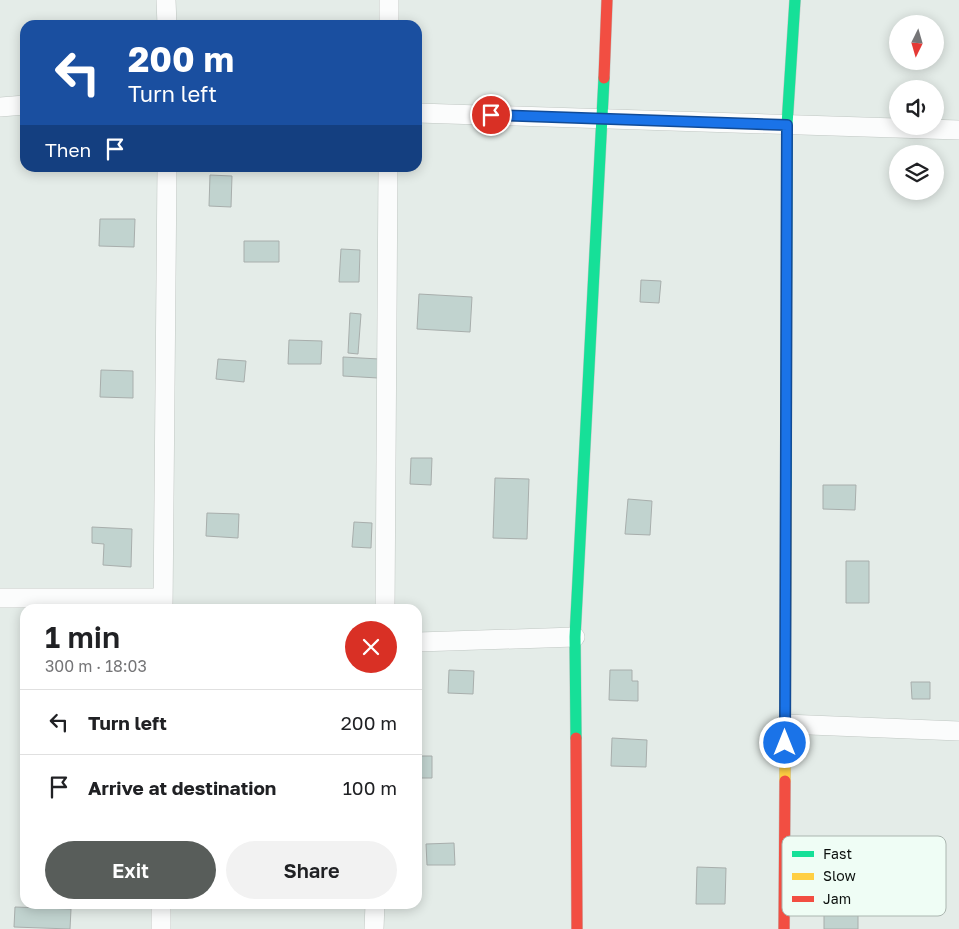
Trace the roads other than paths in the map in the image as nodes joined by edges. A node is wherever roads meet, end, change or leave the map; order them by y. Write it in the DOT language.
graph roads {
  1 [pos="166,0"];
  2 [pos="389,0"];
  3 [pos="607,0"];
  4 [pos="795,0"];
  5 [pos="166,20"];
  6 [pos="389,20"];
  7 [pos="20,105"];
  8 [pos="0,107"];
  9 [pos="422,113"];
  10 [pos="602,119"];
  11 [pos="787,125"];
  12 [pos="959,130"];
  13 [pos="167,172"];
  14 [pos="388,172"];
  15 [pos="0,598"];
  16 [pos="163,603"];
  17 [pos="385,604"];
  18 [pos="575,637"];
  19 [pos="422,642"];
  20 [pos="785,724"];
  21 [pos="959,731"];
  22 [pos="784,836"];
  23 [pos="161,909"];
  24 [pos="375,909"];
  25 [pos="784,916"];
  26 [pos="161,929"];
  27 [pos="374,929"];
  28 [pos="577,929"];
  29 [pos="784,929"];
  1 -- 5 [label="street"];
  2 -- 6 [label="street"];
  3 -- 10 [label="street"];
  4 -- 11 [label="street"];
  7 -- 8 [label="street"];
  9 -- 10 [label="street"];
  10 -- 11 [label="street"];
  10 -- 18 [label="street"];
  11 -- 12 [label="street"];
  11 -- 20 [label="street"];
  13 -- 16 [label="street"];
  14 -- 17 [label="street"];
  15 -- 16 [label="street"];
  18 -- 19 [label="street"];
  18 -- 28 [label="street"];
  20 -- 21 [label="street"];
  20 -- 22 [label="street"];
  23 -- 26 [label="street"];
  24 -- 27 [label="street"];
  25 -- 29 [label="street"];
}
